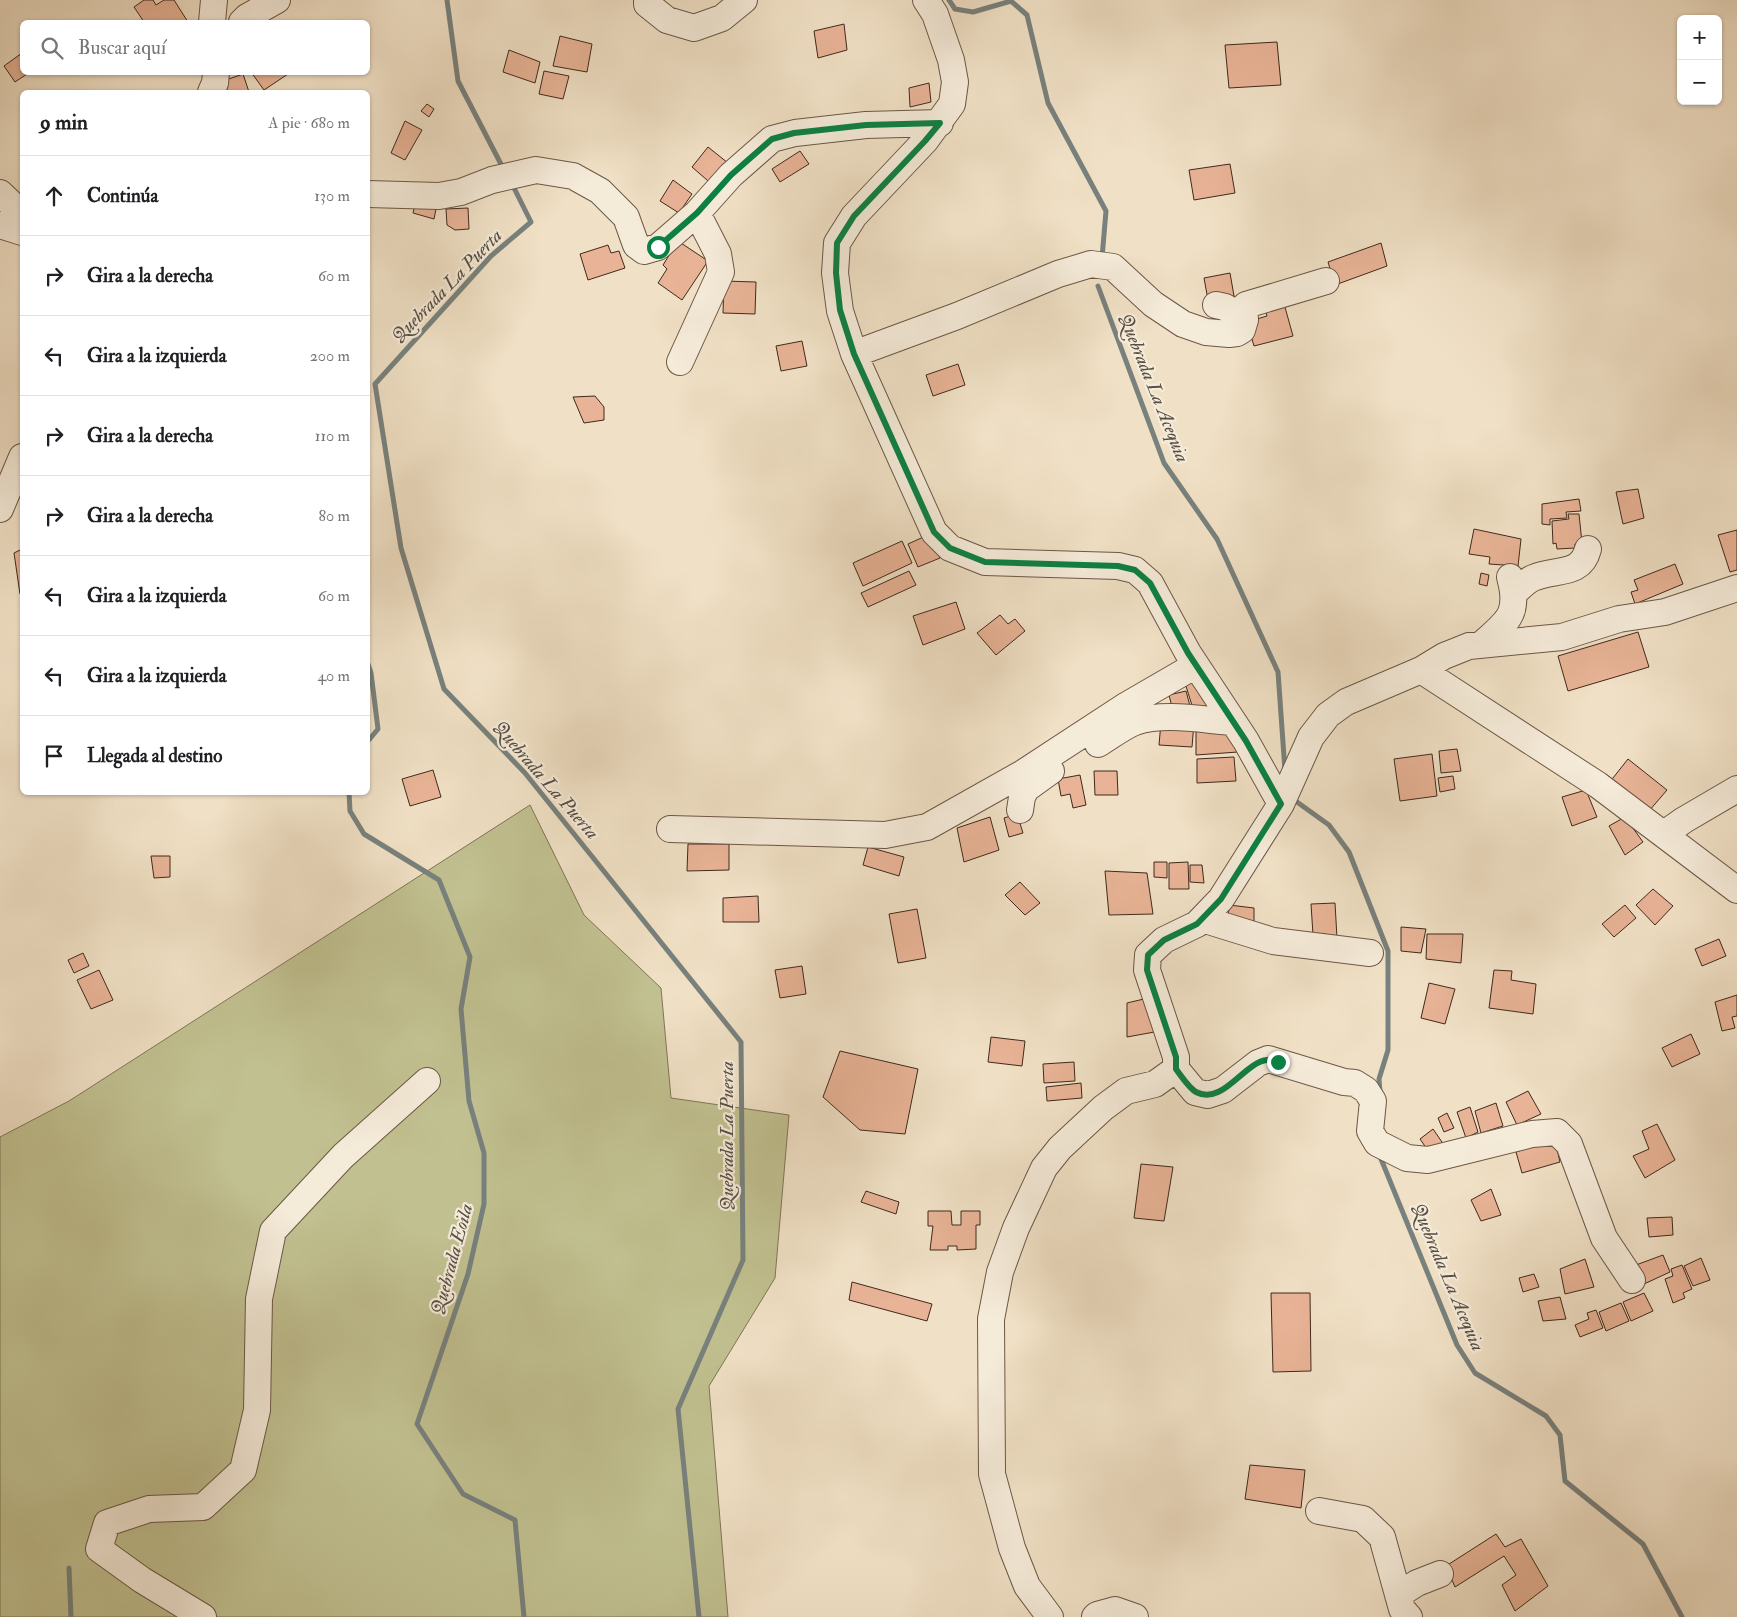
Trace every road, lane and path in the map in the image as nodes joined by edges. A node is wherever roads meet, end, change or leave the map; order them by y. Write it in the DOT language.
graph roads {
  1 [pos="214,0"];
  2 [pos="277,0"];
  3 [pos="647,0"];
  4 [pos="744,0"];
  5 [pos="926,0"];
  6 [pos="212,20"];
  7 [pos="244,20"];
  8 [pos="210,75"];
  9 [pos="216,75"];
  10 [pos="210,90"];
  11 [pos="211,90"];
  12 [pos="940,123"];
  13 [pos="0,193"];
  14 [pos="370,194"];
  15 [pos="20,212"];
  16 [pos="697,213"];
  17 [pos="0,225"];
  18 [pos="20,231"];
  19 [pos="1326,281"];
  20 [pos="1216,305"];
  21 [pos="1245,320"];
  22 [pos="854,354"];
  23 [pos="680,362"];
  24 [pos="20,462"];
  25 [pos="0,509"];
  26 [pos="1588,549"];
  27 [pos="1737,588"];
  28 [pos="1482,644"];
  29 [pos="1196,665"];
  30 [pos="1421,670"];
  31 [pos="1233,722"];
  32 [pos="1737,789"];
  33 [pos="1281,804"];
  34 [pos="1020,810"];
  35 [pos="670,829"];
  36 [pos="1664,834"];
  37 [pos="1737,890"];
  38 [pos="1202,919"];
  39 [pos="1370,953"];
  40 [pos="1176,1069"];
  41 [pos="427,1080"];
  42 [pos="1632,1280"];
  43 [pos="1318,1510"];
  44 [pos="1440,1574"];
  45 [pos="1404,1606"];
  46 [pos="203,1617"];
  47 [pos="1050,1617"];
  48 [pos="1095,1617"];
  49 [pos="1135,1617"];
  1 -- 6 [label="street"];
  2 -- 7 [label="street"];
  3 -- 4 [label="street"];
  5 -- 12 [label="street"];
  8 -- 10 [label="street"];
  9 -- 11 [label="street"];
  12 -- 16 [label="street"];
  12 -- 22 [label="street"];
  13 -- 15 [label="street"];
  14 -- 16 [label="street"];
  16 -- 23 [label="street"];
  17 -- 18 [label="street"];
  19 -- 21 [label="street"];
  20 -- 21 [label="street"];
  21 -- 22 [label="street"];
  22 -- 29 [label="street"];
  24 -- 25 [label="street"];
  26 -- 28 [label="street"];
  27 -- 28 [label="street"];
  28 -- 30 [label="street"];
  29 -- 31 [label="street"];
  29 -- 35 [label="street"];
  30 -- 33 [label="street"];
  30 -- 36 [label="street"];
  31 -- 33 [label="street"];
  31 -- 34 [label="street"];
  32 -- 36 [label="street"];
  33 -- 38 [label="street"];
  36 -- 37 [label="street"];
  38 -- 39 [label="street"];
  38 -- 40 [label="street"];
  40 -- 42 [label="street"];
  40 -- 47 [label="street"];
  41 -- 46 [label="street"];
  43 -- 45 [label="street"];
  44 -- 45 [label="street"];
  48 -- 49 [label="street"];
}
